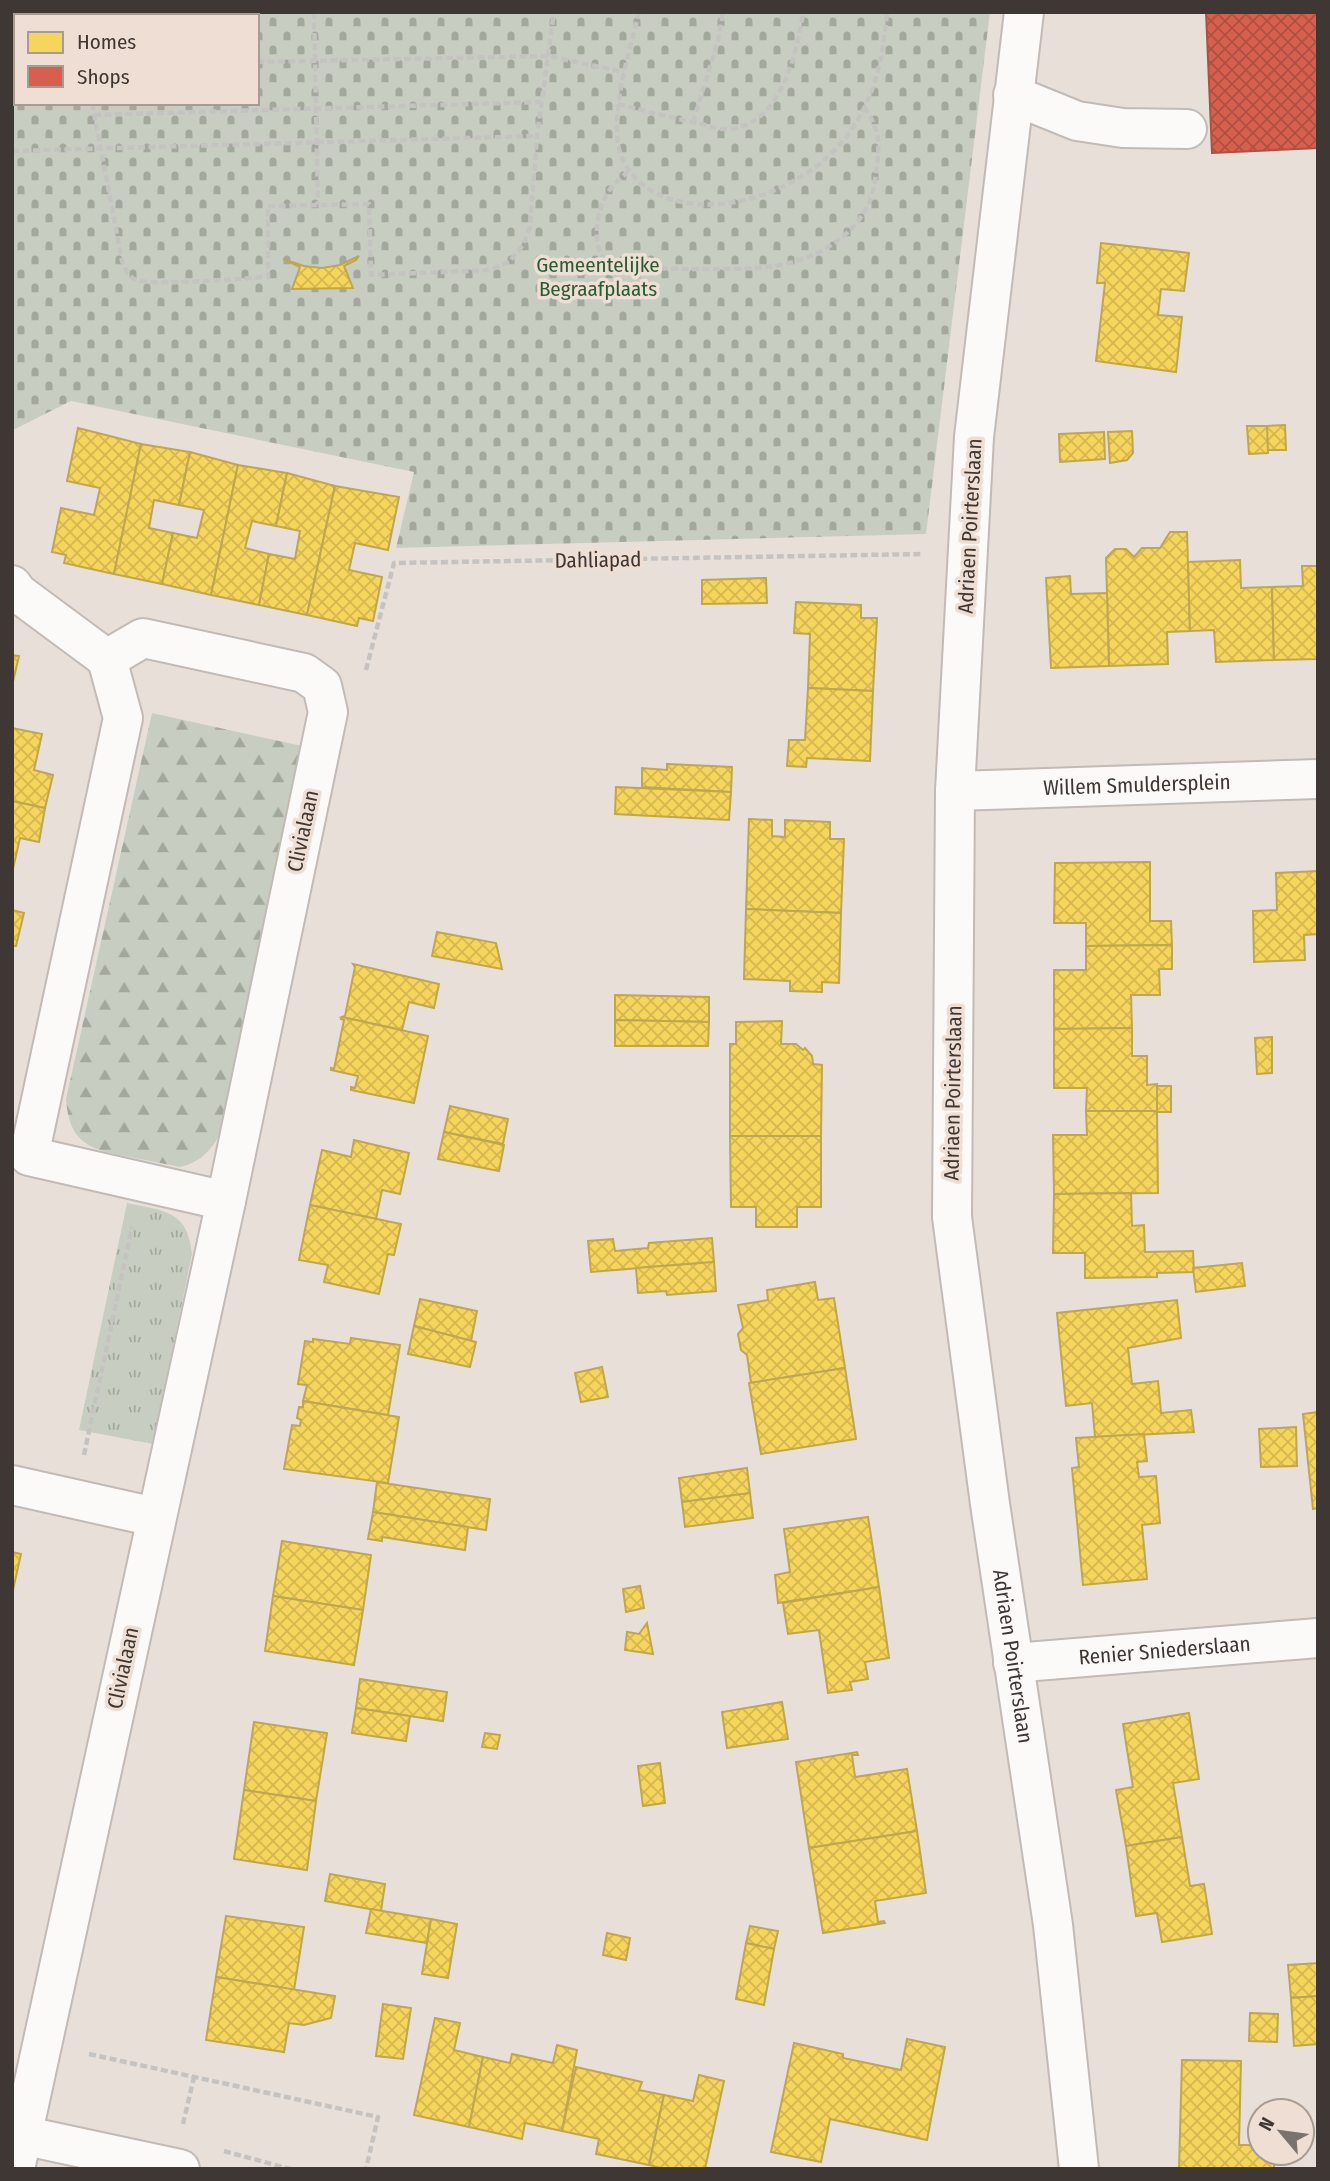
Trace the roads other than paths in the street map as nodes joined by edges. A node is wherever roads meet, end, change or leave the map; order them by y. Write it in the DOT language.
graph roads {
  1 [pos="1024,12"];
  2 [pos="1013,95"];
  3 [pos="1187,129"];
  4 [pos="12,585"];
  5 [pos="107,659"];
  6 [pos="1318,779"];
  7 [pos="955,791"];
  8 [pos="226,1201"];
  9 [pos="12,1485"];
  10 [pos="155,1517"];
  11 [pos="1318,1638"];
  12 [pos="1013,1663"];
  13 [pos="17,2146"];
  14 [pos="180,2169"];
  15 [pos="1079,2169"];
  1 -- 2 [label="street, Adriaen Poirterslaan"];
  2 -- 3 [label="street"];
  2 -- 7 [label="street, Adriaen Poirterslaan"];
  4 -- 5 [label="street"];
  5 -- 8 [label="street"];
  5 -- 8 [label="street, Clivialaan"];
  6 -- 7 [label="street, Willem Smuldersplein"];
  7 -- 12 [label="street, Adriaen Poirterslaan"];
  8 -- 10 [label="street, Clivialaan"];
  9 -- 10 [label="street"];
  10 -- 13 [label="street, Clivialaan"];
  11 -- 12 [label="street, Renier Sniederslaan"];
  12 -- 15 [label="street, Adriaen Poirterslaan"];
  13 -- 14 [label="street"];
}
